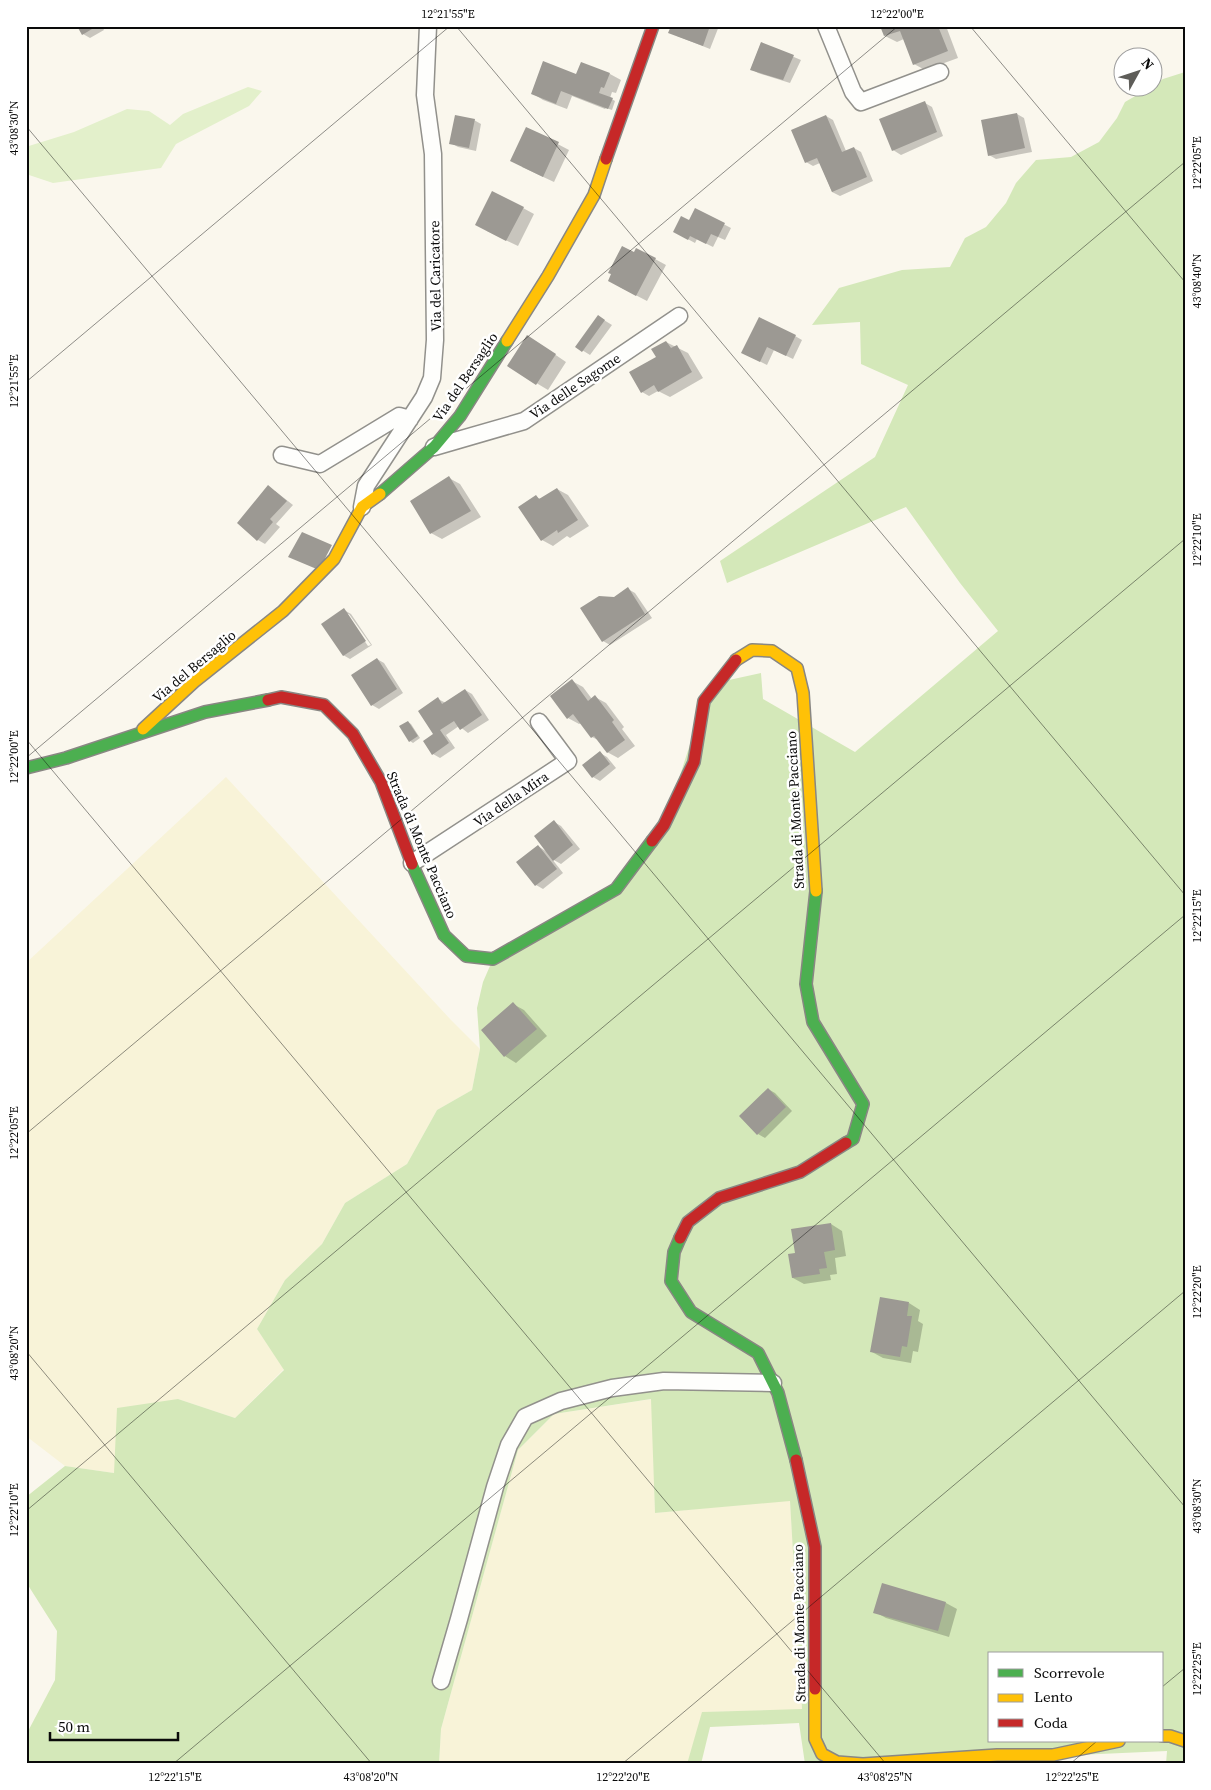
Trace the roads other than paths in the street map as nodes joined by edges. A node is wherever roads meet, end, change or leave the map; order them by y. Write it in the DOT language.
graph roads {
  1 [pos="428,26"];
  2 [pos="653,26"];
  3 [pos="826,26"];
  4 [pos="940,72"];
  5 [pos="679,316"];
  6 [pos="410,419"];
  7 [pos="434,446"];
  8 [pos="282,455"];
  9 [pos="362,507"];
  10 [pos="539,722"];
  11 [pos="137,734"];
  12 [pos="26,768"];
  13 [pos="412,863"];
  14 [pos="773,1383"];
  15 [pos="440,1681"];
  16 [pos="1164,1736"];
  17 [pos="1185,1741"];
  18 [pos="1114,1742"];
  19 [pos="822,1759"];
  1 -- 6 [label="street, Via del Caricatore"];
  2 -- 7 [label="street, Via del Bersaglio"];
  3 -- 4 [label="street"];
  5 -- 7 [label="street, Via delle Sagome"];
  6 -- 8 [label="street"];
  6 -- 9 [label="street, Via del Caricatore"];
  7 -- 9 [label="street, Via del Bersaglio"];
  9 -- 11 [label="street, Via del Bersaglio"];
  10 -- 13 [label="street, Via della Mira"];
  11 -- 12 [label="street, Strada di Monte Pacciano"];
  11 -- 13 [label="street, Strada di Monte Pacciano"];
  13 -- 14 [label="street, Strada di Monte Pacciano"];
  14 -- 15 [label="street"];
  14 -- 19 [label="street, Strada di Monte Pacciano"];
  16 -- 17 [label="street"];
  18 -- 19 [label="street, Strada di Monte Pacciano"];
}
